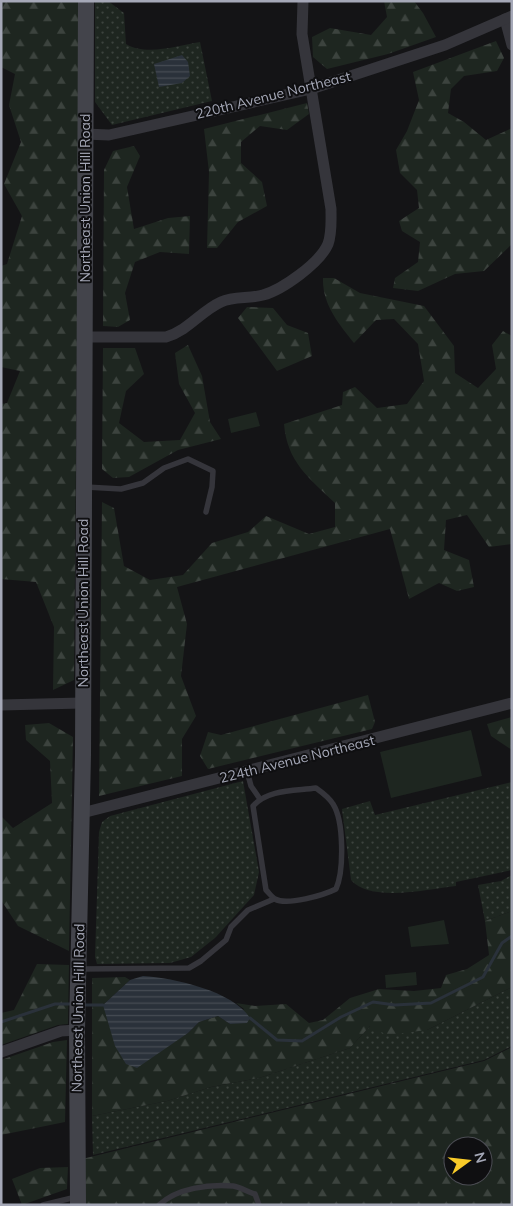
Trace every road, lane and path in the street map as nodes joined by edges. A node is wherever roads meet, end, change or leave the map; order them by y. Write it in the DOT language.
graph roads {
  1 [pos="86,1"];
  2 [pos="303,1"];
  3 [pos="509,18"];
  4 [pos="512,45"];
  5 [pos="311,88"];
  6 [pos="85,134"];
  7 [pos="85,337"];
  8 [pos="84,486"];
  9 [pos="206,512"];
  10 [pos="82,703"];
  11 [pos="512,703"];
  12 [pos="1,705"];
  13 [pos="247,771"];
  14 [pos="260,799"];
  15 [pos="82,814"];
  16 [pos="274,899"];
  17 [pos="78,970"];
  18 [pos="77,1030"];
  19 [pos="1,1052"];
  20 [pos="78,1201"];
  21 [pos="43,1205"];
  22 [pos="160,1205"];
  23 [pos="260,1205"];
  1 -- 6 [label="street, Northeast Union Hill Road"];
  2 -- 5 [label="street"];
  3 -- 4 [label="street"];
  3 -- 5 [label="street, 220th Avenue Northeast"];
  5 -- 6 [label="street, 220th Avenue Northeast"];
  5 -- 7 [label="street"];
  6 -- 7 [label="street, Northeast Union Hill Road"];
  7 -- 8 [label="street, Northeast Union Hill Road"];
  8 -- 9 [label="lane"];
  8 -- 10 [label="street, Northeast Union Hill Road"];
  10 -- 12 [label="street"];
  10 -- 15 [label="street, Northeast Union Hill Road"];
  11 -- 13 [label="street, 224th Avenue Northeast"];
  13 -- 14 [label="lane"];
  13 -- 15 [label="street, 224th Avenue Northeast"];
  14 -- 16 [label="lane"];
  14 -- 16 [label="lane"];
  15 -- 17 [label="street, Northeast Union Hill Road"];
  16 -- 17 [label="lane"];
  17 -- 18 [label="street, Northeast Union Hill Road"];
  18 -- 19 [label="street"];
  18 -- 20 [label="street, Northeast Union Hill Road"];
  20 -- 21 [label="lane"];
  22 -- 23 [label="lane"];
}
